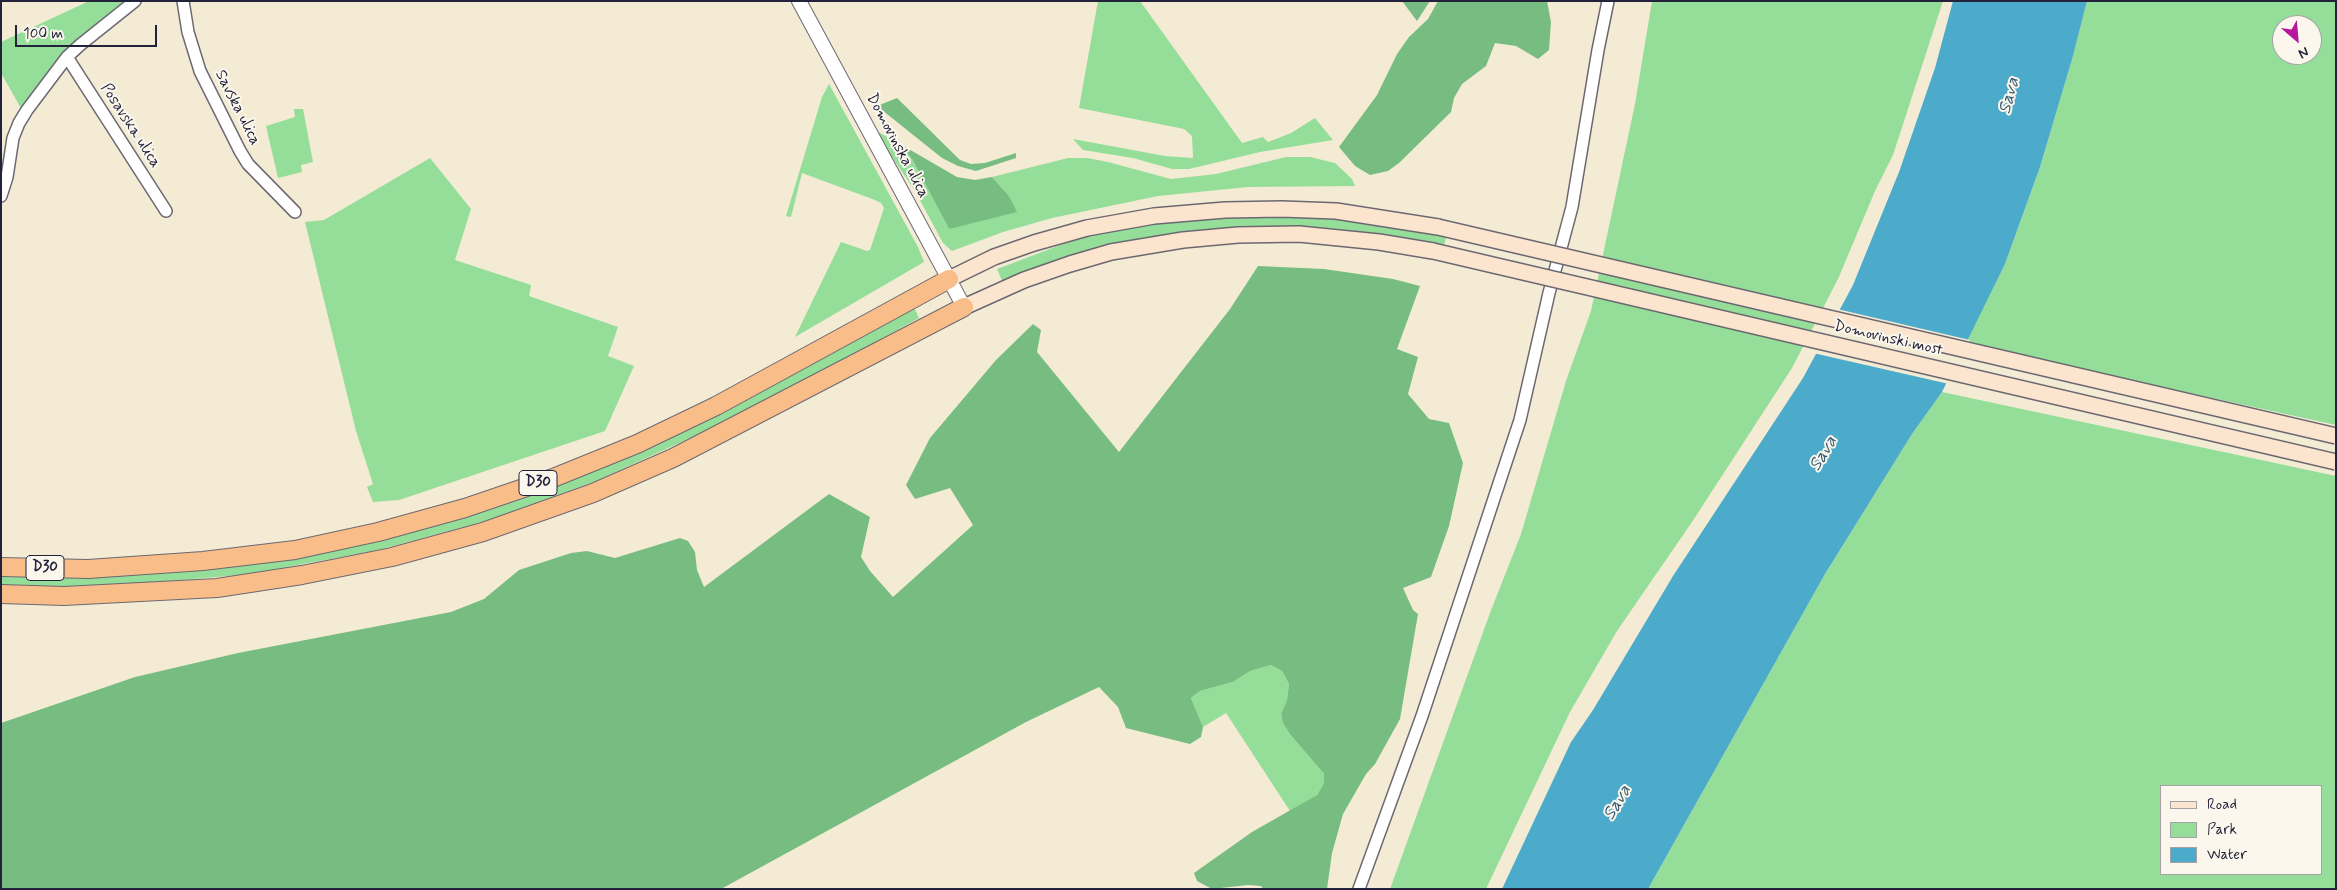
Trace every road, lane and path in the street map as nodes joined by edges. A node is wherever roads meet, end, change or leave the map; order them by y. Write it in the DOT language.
graph roads {
  1 [pos="135,1"];
  2 [pos="183,1"];
  3 [pos="799,1"];
  4 [pos="1608,1"];
  5 [pos="67,57"];
  6 [pos="1,196"];
  7 [pos="166,211"];
  8 [pos="295,212"];
  9 [pos="949,279"];
  10 [pos="964,307"];
  11 [pos="2336,436"];
  12 [pos="2336,462"];
  13 [pos="1,567"];
  14 [pos="1,594"];
  15 [pos="1359,889"];
  1 -- 5 [label="street"];
  2 -- 8 [label="street, Savska ulica"];
  3 -- 9 [label="street, Domovinska ulica"];
  4 -- 15 [label="street"];
  5 -- 6 [label="street"];
  5 -- 7 [label="street, Posavska ulica"];
  9 -- 10 [label="street, Domovinska ulica"];
  9 -- 11 [label="main road, Domovinski most, bridge"];
  9 -- 13 [label="highway, D30"];
  10 -- 12 [label="main road, Domovinski most, bridge"];
  10 -- 14 [label="highway, D30"];
}
